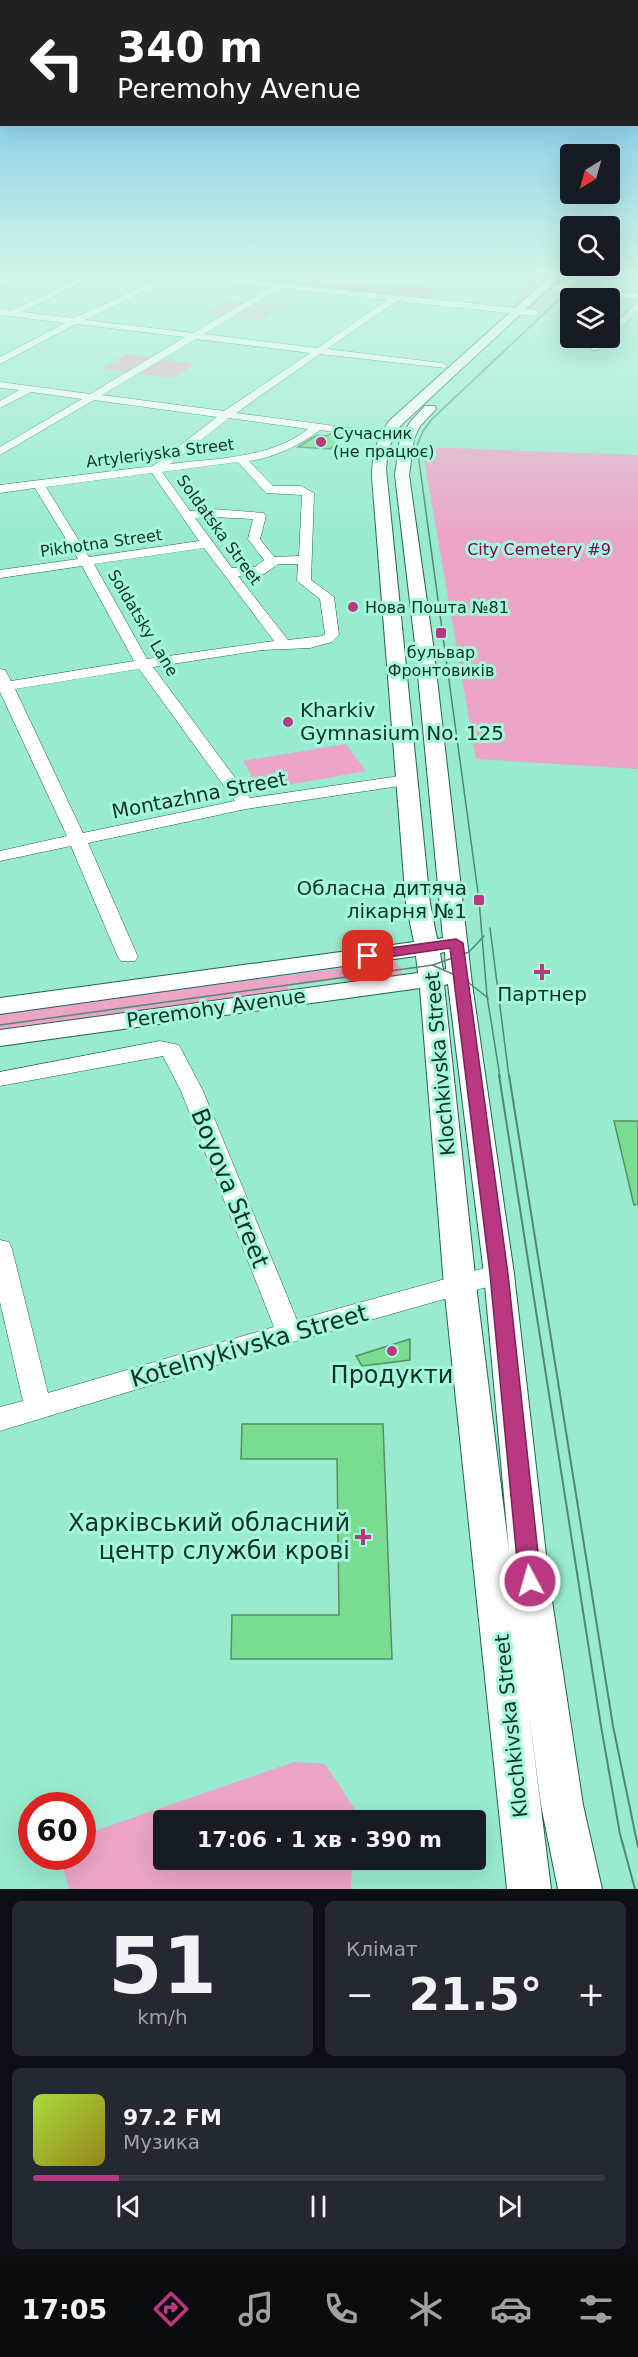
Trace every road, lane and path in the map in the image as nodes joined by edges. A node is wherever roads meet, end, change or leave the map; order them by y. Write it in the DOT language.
graph roads {
  1 [pos="156,360"];
  2 [pos="304,360"];
  3 [pos="393,360"];
  4 [pos="465,360"];
  5 [pos="442,366"];
  6 [pos="0,385"];
  7 [pos="29,389"];
  8 [pos="94,397"];
  9 [pos="444,397"];
  10 [pos="0,405"];
  11 [pos="226,415"];
  12 [pos="317,427"];
  13 [pos="386,435"];
  14 [pos="407,436"];
  15 [pos="0,443"];
  16 [pos="13,444"];
  17 [pos="0,452"];
  18 [pos="241,459"];
  19 [pos="155,470"];
  20 [pos="38,484"];
  21 [pos="0,489"];
  22 [pos="187,515"];
  23 [pos="207,544"];
  24 [pos="270,560"];
  25 [pos="305,560"];
  26 [pos="87,562"];
  27 [pos="228,572"];
  28 [pos="0,574"];
  29 [pos="283,643"];
  30 [pos="143,664"];
  31 [pos="2,682"];
  32 [pos="406,780"];
  33 [pos="246,804"];
  34 [pos="78,841"];
  35 [pos="0,856"];
  36 [pos="456,943"];
  37 [pos="428,947"];
  38 [pos="128,957"];
  39 [pos="460,976"];
  40 [pos="432,978"];
  41 [pos="0,1006"];
  42 [pos="0,1038"];
  43 [pos="0,1079"];
  44 [pos="0,1249"];
  45 [pos="499,1274"];
  46 [pos="460,1285"];
  47 [pos="289,1333"];
  48 [pos="38,1408"];
  49 [pos="0,1419"];
  50 [pos="529,1889"];
  51 [pos="580,1889"];
  1 -- 8 [label="street"];
  2 -- 11 [label="street, Soldatska Street"];
  3 -- 5 [label="street"];
  4 -- 13 [label="main road, Klochkivska Street"];
  6 -- 7 [label="street"];
  7 -- 8 [label="street"];
  7 -- 10 [label="street"];
  8 -- 11 [label="street"];
  8 -- 16 [label="street"];
  9 -- 14 [label="main road"];
  11 -- 12 [label="street"];
  11 -- 19 [label="street, Soldatska Street"];
  12 -- 13 [label="street"];
  12 -- 18 [label="street, Artyleriyska Street"];
  13 -- 14 [label="street"];
  13 -- 32 [label="main road, Klochkivska Street"];
  14 -- 36 [label="main road, Klochkivska Street"];
  15 -- 16 [label="street"];
  16 -- 17 [label="street"];
  18 -- 19 [label="street, Artyleriyska Street"];
  18 -- 25 [label="street"];
  19 -- 20 [label="street, Artyleriyska Street"];
  19 -- 22 [label="street, Soldatska Street"];
  20 -- 21 [label="street, Artyleriyska Street"];
  20 -- 26 [label="street, Soldatsky Lane"];
  22 -- 23 [label="street, Soldatska Street"];
  22 -- 24 [label="street"];
  23 -- 26 [label="street, Pikhotna Street"];
  23 -- 27 [label="street, Soldatska Street"];
  24 -- 25 [label="street"];
  24 -- 27 [label="street"];
  25 -- 29 [label="street"];
  26 -- 28 [label="street, Pikhotna Street"];
  26 -- 30 [label="street, Soldatsky Lane"];
  27 -- 29 [label="street, Soldatska Street"];
  29 -- 30 [label="street"];
  30 -- 31 [label="street"];
  30 -- 33 [label="street, Soldatsky Lane"];
  31 -- 34 [label="street"];
  32 -- 33 [label="street, Montazhna Street"];
  32 -- 37 [label="main road, Klochkivska Street"];
  33 -- 34 [label="street, Montazhna Street"];
  34 -- 35 [label="street, Montazhna Street"];
  34 -- 38 [label="street"];
  36 -- 37 [label="main road, Peremohy Avenue"];
  36 -- 39 [label="main road, Klochkivska Street"];
  37 -- 40 [label="main road, Klochkivska Street"];
  37 -- 41 [label="main road, Peremohy Avenue"];
  39 -- 40 [label="main road, Peremohy Avenue"];
  39 -- 45 [label="main road, Klochkivska Street"];
  40 -- 42 [label="main road, Peremohy Avenue"];
  40 -- 46 [label="main road, Klochkivska Street"];
  43 -- 47 [label="street, Boyova Street"];
  44 -- 48 [label="street"];
  45 -- 46 [label="street, Kotelnykivska Street"];
  45 -- 51 [label="main road, Klochkivska Street"];
  46 -- 47 [label="street, Kotelnykivska Street"];
  46 -- 50 [label="main road, Klochkivska Street"];
  47 -- 48 [label="street, Kotelnykivska Street"];
  48 -- 49 [label="street, Kotelnykivska Street"];
}
